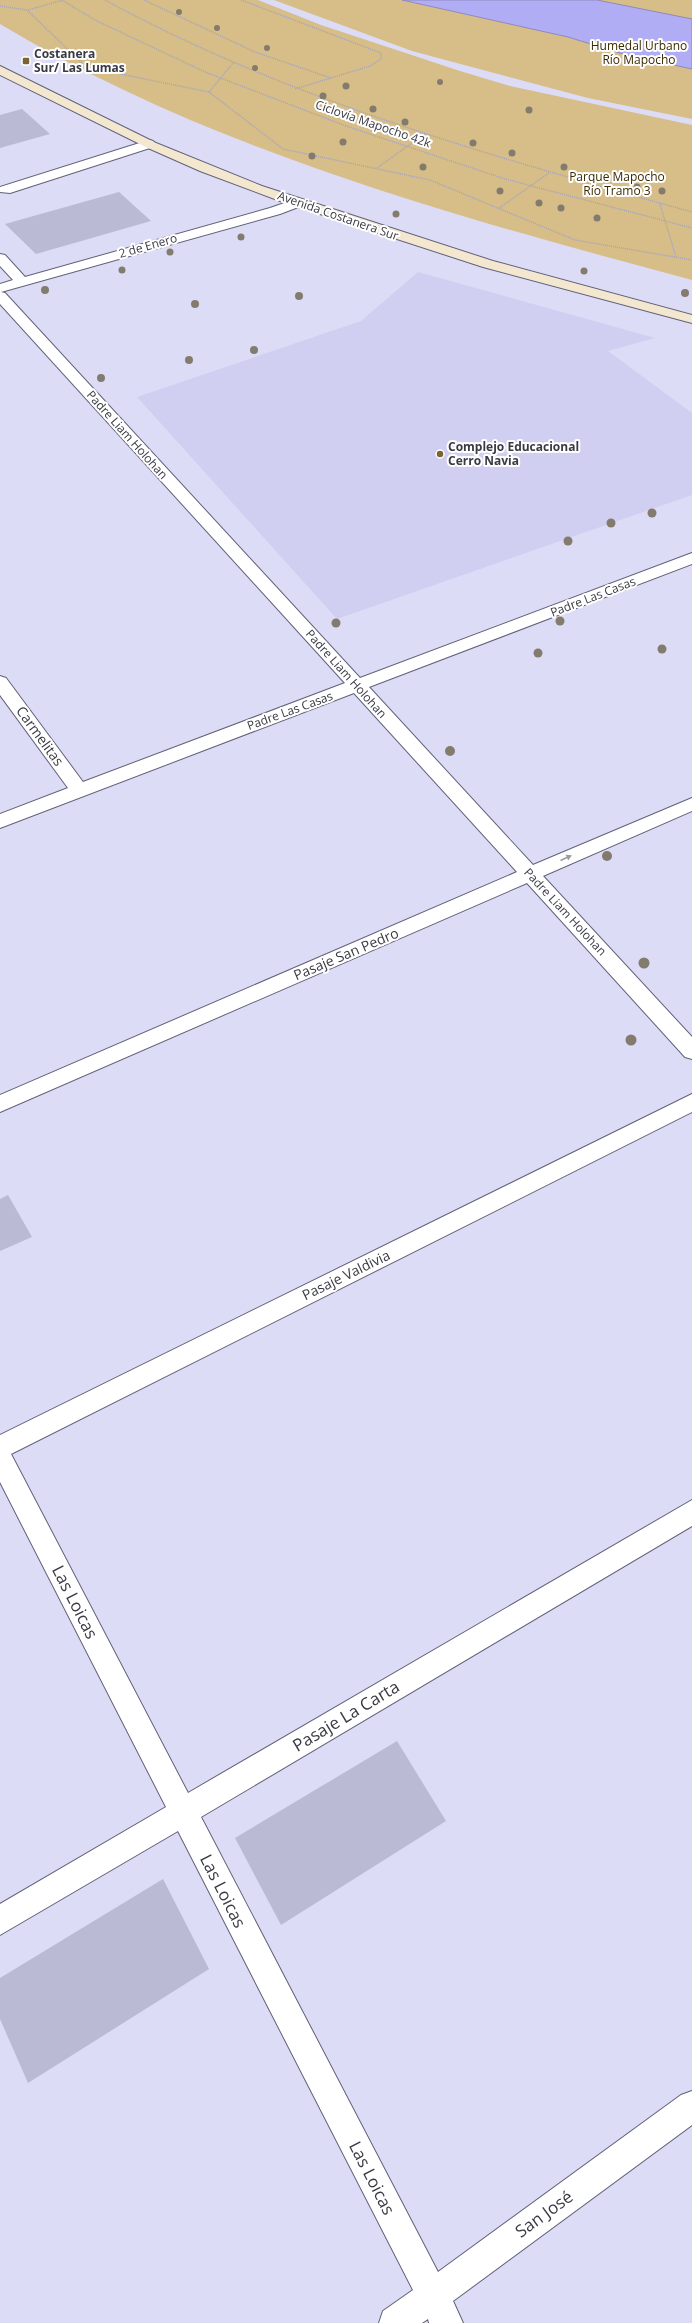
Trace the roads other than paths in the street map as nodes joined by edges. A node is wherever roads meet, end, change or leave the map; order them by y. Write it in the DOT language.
graph roads {
  1 [pos="0,70"];
  2 [pos="149,144"];
  3 [pos="5,190"];
  4 [pos="296,202"];
  5 [pos="0,258"];
  6 [pos="23,282"];
  7 [pos="0,288"];
  8 [pos="0,296"];
  9 [pos="692,319"];
  10 [pos="692,558"];
  11 [pos="0,682"];
  12 [pos="358,687"];
  13 [pos="80,790"];
  14 [pos="692,804"];
  15 [pos="0,821"];
  16 [pos="530,874"];
  17 [pos="692,1051"];
  18 [pos="692,1102"];
  19 [pos="0,1104"];
  20 [pos="0,1447"];
  21 [pos="0,1457"];
  22 [pos="692,1512"];
  23 [pos="183,1813"];
  24 [pos="0,1920"];
  25 [pos="692,2106"];
  26 [pos="433,2296"];
  27 [pos="395,2323"];
  28 [pos="447,2323"];
  1 -- 2 [label="main road, Avenida Costanera Sur"];
  2 -- 3 [label="street"];
  2 -- 4 [label="main road, Avenida Costanera Sur"];
  4 -- 6 [label="street, 2 de Enero"];
  4 -- 9 [label="main road, Avenida Costanera Sur"];
  5 -- 6 [label="street"];
  6 -- 7 [label="street, 2 de Enero"];
  8 -- 12 [label="street, Padre Liam Holohan"];
  10 -- 12 [label="street, Padre Las Casas"];
  11 -- 13 [label="street, Carmelitas"];
  12 -- 13 [label="street, Padre Las Casas"];
  12 -- 16 [label="street, Padre Liam Holohan"];
  13 -- 15 [label="street, Padre Las Casas"];
  16 -- 14 [label="street, Pasaje San Pedro, one-way"];
  16 -- 17 [label="street, Padre Liam Holohan"];
  16 -- 19 [label="street, Pasaje San Pedro"];
  18 -- 20 [label="street, Pasaje Valdivia"];
  21 -- 23 [label="street, Las Loicas"];
  22 -- 23 [label="street, Pasaje La Carta"];
  23 -- 24 [label="street, Pasaje La Carta"];
  23 -- 26 [label="street, Las Loicas"];
  25 -- 26 [label="street, San José"];
  26 -- 27 [label="street, San José"];
  26 -- 28 [label="street, Las Loicas"];
}
